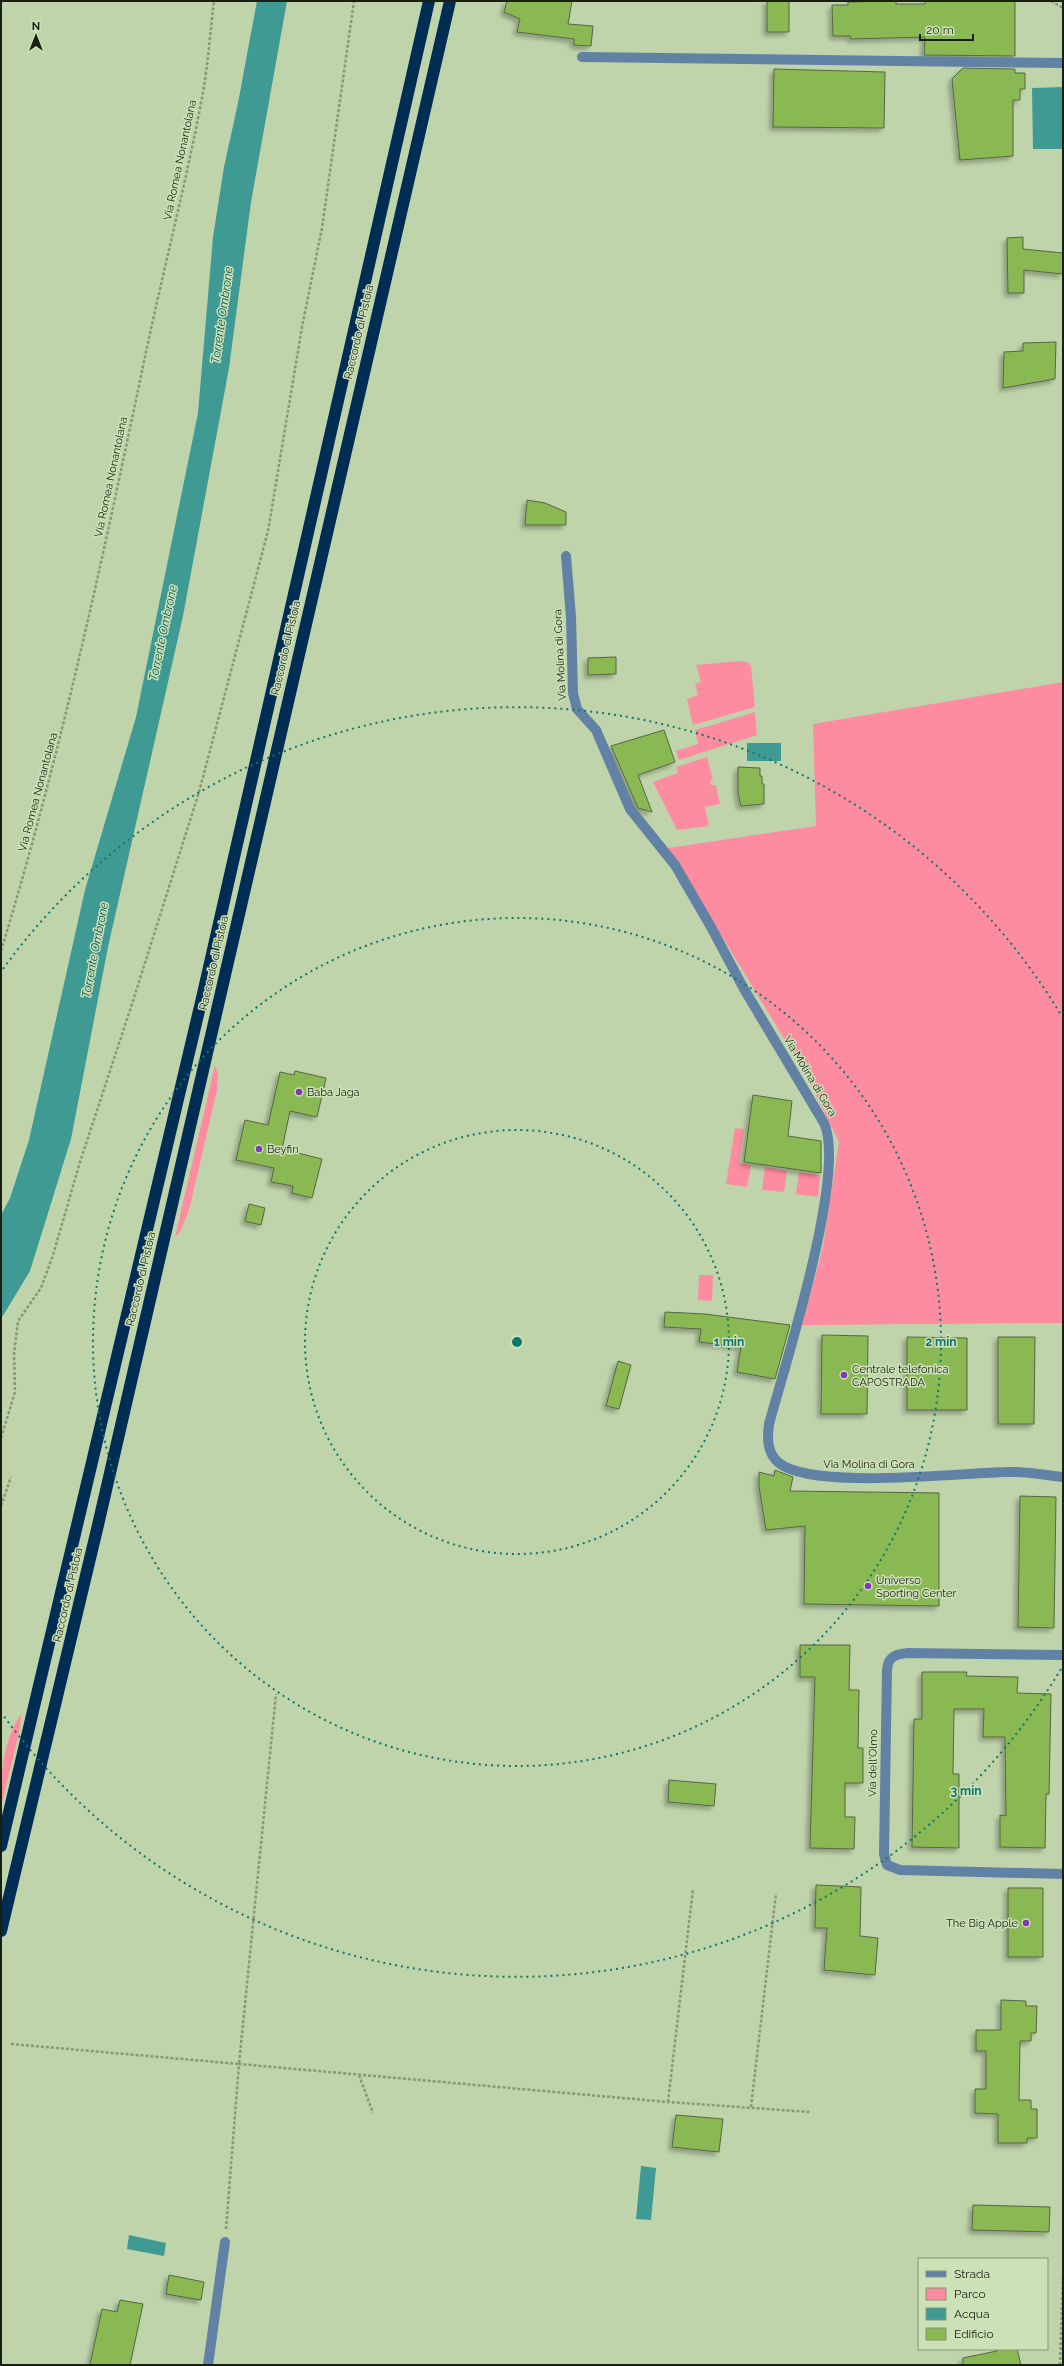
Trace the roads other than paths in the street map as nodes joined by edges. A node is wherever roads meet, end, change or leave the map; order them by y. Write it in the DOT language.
graph roads {
  1 [pos="429,1"];
  2 [pos="450,1"];
  3 [pos="582,57"];
  4 [pos="1063,64"];
  5 [pos="566,556"];
  6 [pos="1063,1477"];
  7 [pos="1063,1655"];
  8 [pos="1,1846"];
  9 [pos="1063,1874"];
  10 [pos="1,1931"];
  11 [pos="225,2242"];
  12 [pos="208,2365"];
  1 -- 8 [label="highway, Raccordo di Pistoia"];
  2 -- 10 [label="highway, Raccordo di Pistoia"];
  3 -- 4 [label="street"];
  5 -- 6 [label="street, Via Molina di Gora"];
  7 -- 9 [label="street, Via dell'Olmo"];
  11 -- 12 [label="street"];
}
